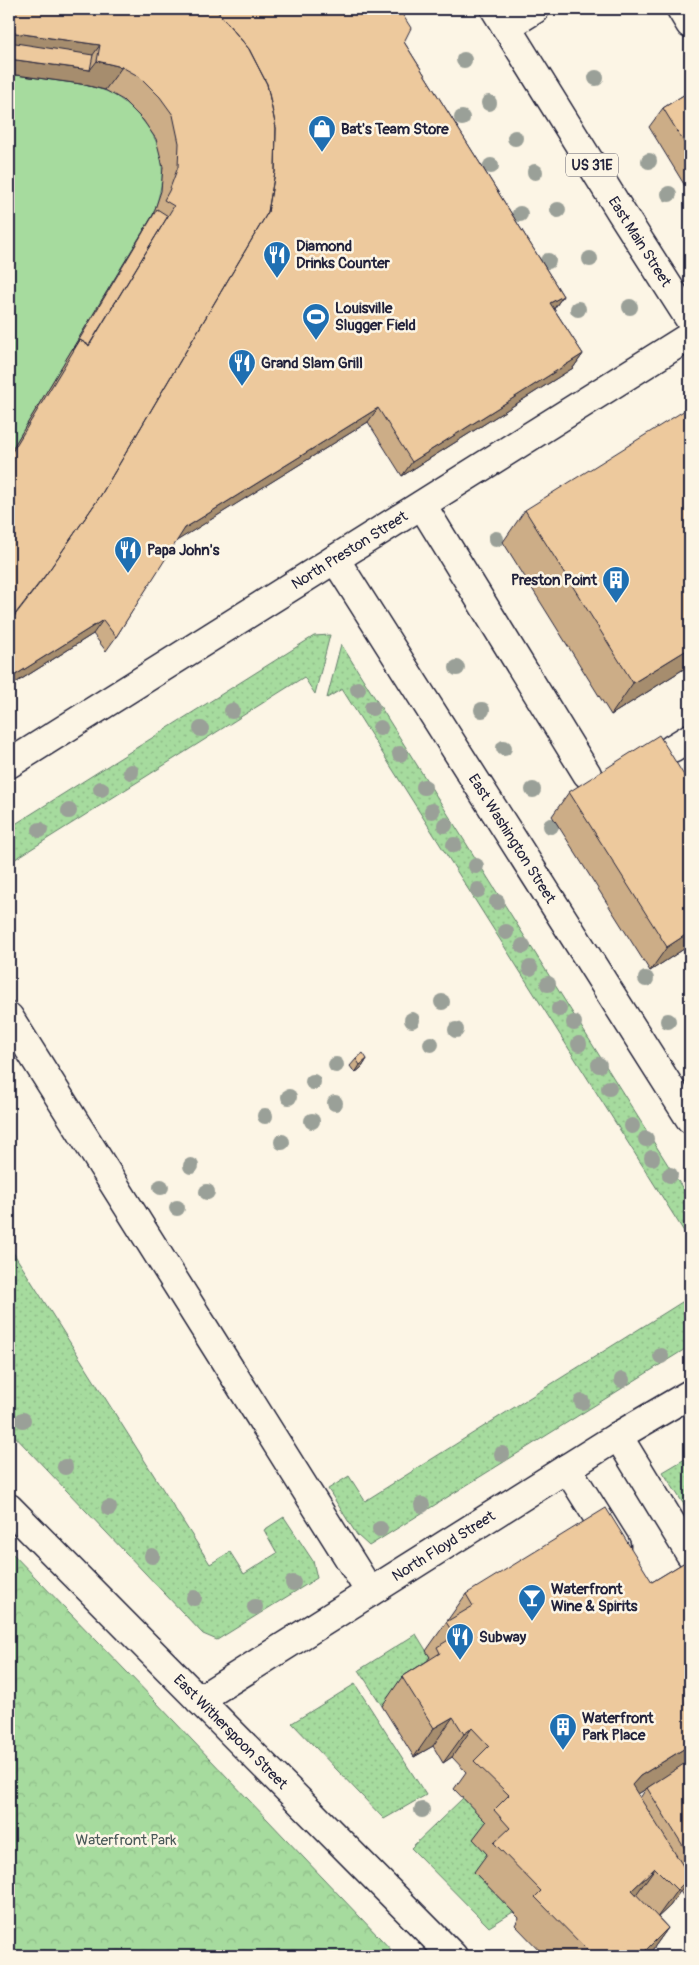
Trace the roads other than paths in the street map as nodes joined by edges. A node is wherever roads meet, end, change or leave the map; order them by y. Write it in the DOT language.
graph roads {
  1 [pos="535,9"];
  2 [pos="681,9"];
  3 [pos="501,18"];
  4 [pos="690,24"];
  5 [pos="690,320"];
  6 [pos="690,336"];
  7 [pos="422,505"];
  8 [pos="335,559"];
  9 [pos="9,764"];
  10 [pos="587,774"];
  11 [pos="9,1017"];
  12 [pos="690,1119"];
  13 [pos="690,1394"];
  14 [pos="618,1436"];
  15 [pos="567,1468"];
  16 [pos="9,1508"];
  17 [pos="690,1554"];
  18 [pos="629,1567"];
  19 [pos="370,1592"];
  20 [pos="199,1700"];
  21 [pos="453,1956"];
  1 -- 3 [label="street"];
  2 -- 4 [label="street"];
  3 -- 5 [label="street, East Main Street / US 31E"];
  6 -- 7 [label="street, North Preston Street"];
  7 -- 8 [label="street, North Preston Street"];
  7 -- 10 [label="street"];
  8 -- 9 [label="street, North Preston Street"];
  8 -- 12 [label="street, East Washington Street"];
  11 -- 19 [label="street"];
  13 -- 14 [label="street, North Floyd Street"];
  14 -- 15 [label="street, North Floyd Street"];
  14 -- 17 [label="street"];
  15 -- 18 [label="street"];
  15 -- 19 [label="street, North Floyd Street"];
  16 -- 20 [label="street, East Witherspoon Street"];
  19 -- 20 [label="street, North Floyd Street"];
  20 -- 21 [label="street, East Witherspoon Street"];
}
